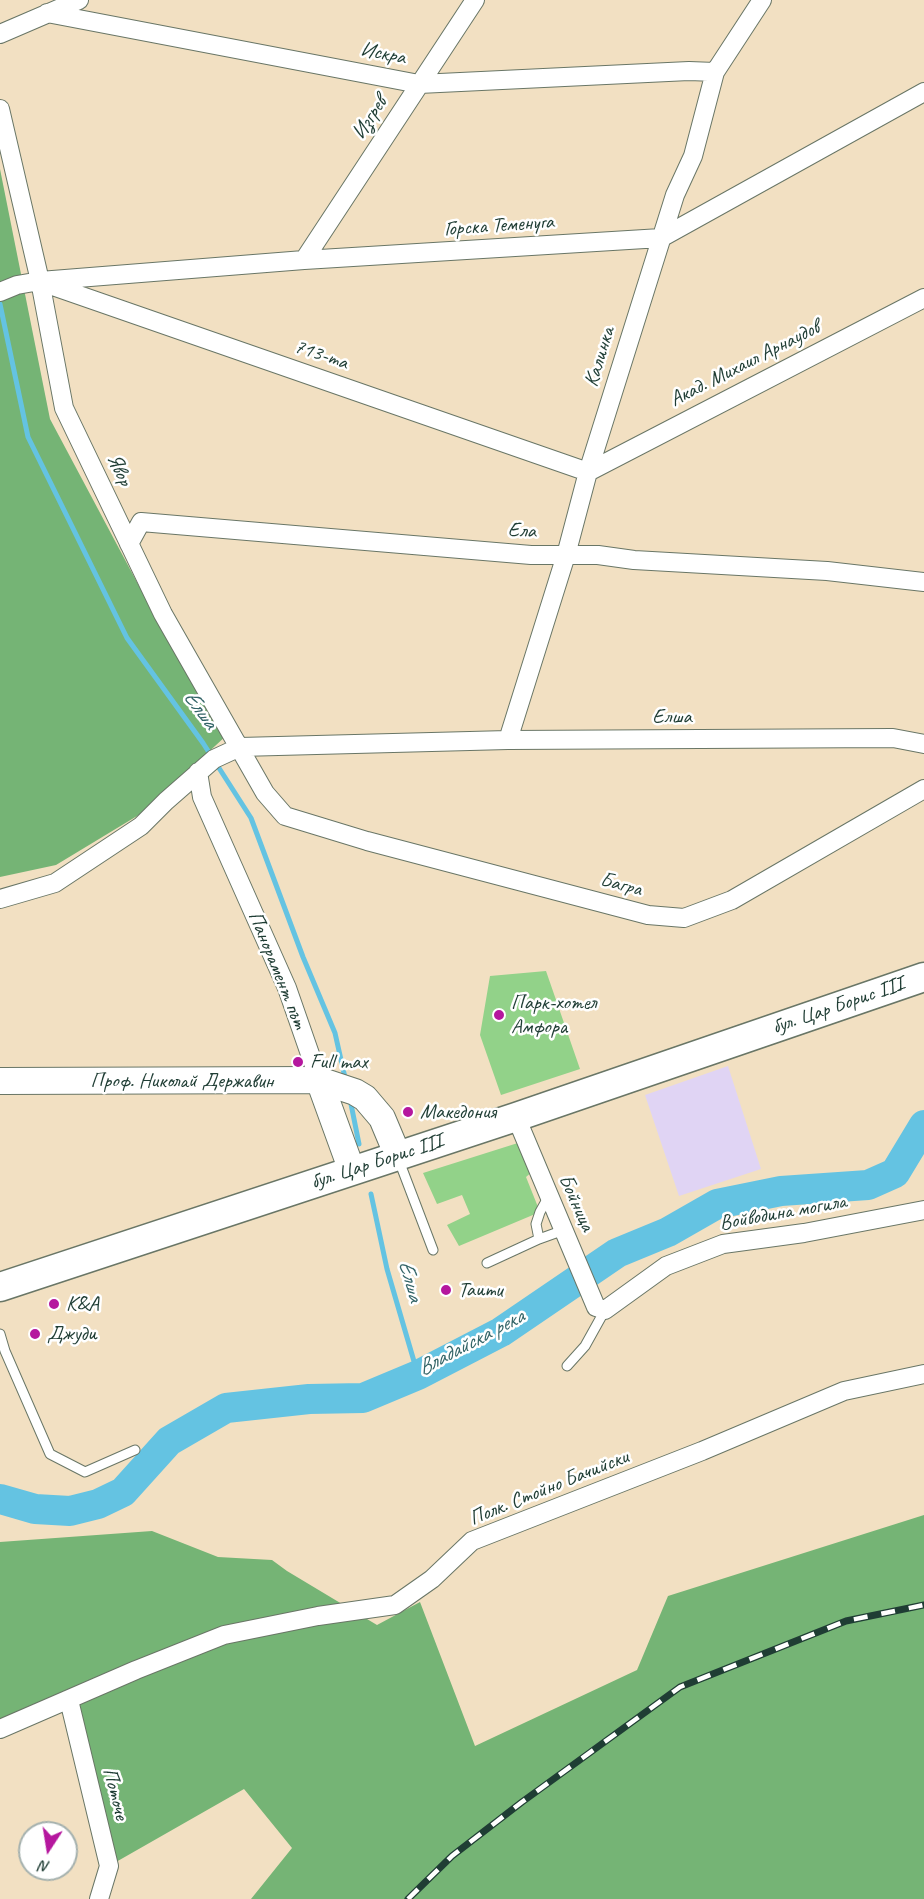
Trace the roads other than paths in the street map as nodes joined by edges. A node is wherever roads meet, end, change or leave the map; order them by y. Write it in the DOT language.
graph roads {
  1 [pos="79,0"];
  2 [pos="475,0"];
  3 [pos="762,0"];
  4 [pos="47,13"];
  5 [pos="0,34"];
  6 [pos="715,72"];
  7 [pos="419,84"];
  8 [pos="924,92"];
  9 [pos="0,109"];
  10 [pos="661,238"];
  11 [pos="304,260"];
  12 [pos="40,281"];
  13 [pos="8,289"];
  14 [pos="924,298"];
  15 [pos="588,472"];
  16 [pos="129,544"];
  17 [pos="566,555"];
  18 [pos="924,582"];
  19 [pos="508,740"];
  20 [pos="924,744"];
  21 [pos="240,747"];
  22 [pos="198,772"];
  23 [pos="924,789"];
  24 [pos="285,816"];
  25 [pos="0,899"];
  26 [pos="924,977"];
  27 [pos="0,1081"];
  28 [pos="338,1086"];
  29 [pos="516,1117"];
  30 [pos="398,1156"];
  31 [pos="352,1171"];
  32 [pos="549,1196"];
  33 [pos="924,1210"];
  34 [pos="564,1230"];
  35 [pos="539,1239"];
  36 [pos="433,1250"];
  37 [pos="487,1263"];
  38 [pos="0,1287"];
  39 [pos="601,1309"];
  40 [pos="0,1334"];
  41 [pos="567,1366"];
  42 [pos="924,1374"];
  43 [pos="135,1450"];
  44 [pos="69,1700"];
  45 [pos="0,1729"];
  46 [pos="99,1899"];
  1 -- 4 [label="street"];
  2 -- 7 [label="street, Изгрев"];
  3 -- 6 [label="street, Калинка"];
  4 -- 5 [label="street"];
  4 -- 7 [label="street, Искра"];
  6 -- 7 [label="street, Искра"];
  6 -- 10 [label="street, Калинка"];
  7 -- 11 [label="street, Изгрев"];
  8 -- 10 [label="street, Горска Теменуга"];
  9 -- 12 [label="street, Явор"];
  10 -- 11 [label="street, Горска Теменуга"];
  10 -- 15 [label="street, Калинка"];
  11 -- 12 [label="street, Горска Теменуга"];
  12 -- 13 [label="street, Горска Теменуга"];
  12 -- 15 [label="street, 713-та"];
  12 -- 16 [label="street, Явор"];
  14 -- 15 [label="street, Акад. Михаил Арнаудов"];
  15 -- 17 [label="street, Калинка"];
  16 -- 17 [label="street, Ела"];
  16 -- 21 [label="street, Явор"];
  17 -- 18 [label="street, Ела"];
  17 -- 19 [label="street, Калинка"];
  19 -- 20 [label="street, Елша"];
  19 -- 21 [label="street, Елша"];
  21 -- 22 [label="street, Елша"];
  21 -- 24 [label="street, Явор"];
  22 -- 25 [label="street, Елша"];
  22 -- 28 [label="street, Панорамент път"];
  23 -- 24 [label="street, Багра"];
  26 -- 29 [label="main road, бул. Цар Борис III"];
  27 -- 28 [label="main road, Проф. Николай Державин"];
  28 -- 30 [label="main road"];
  28 -- 31 [label="main road, Панорамент път"];
  29 -- 30 [label="main road, бул. Цар Борис III"];
  29 -- 32 [label="street, Бойница"];
  30 -- 31 [label="main road, бул. Цар Борис III"];
  30 -- 36 [label="lane"];
  31 -- 38 [label="main road, бул. Цар Борис III"];
  32 -- 34 [label="street, Бойница"];
  32 -- 35 [label="lane"];
  33 -- 39 [label="street, Войводина могила"];
  34 -- 35 [label="lane"];
  34 -- 39 [label="street, Бойница"];
  35 -- 37 [label="lane"];
  39 -- 41 [label="lane"];
  40 -- 43 [label="lane"];
  42 -- 44 [label="street, Полк. Стойно Бачийски"];
  44 -- 45 [label="street, Полк. Стойно Бачийски"];
  44 -- 46 [label="street, Поточе"];
}
